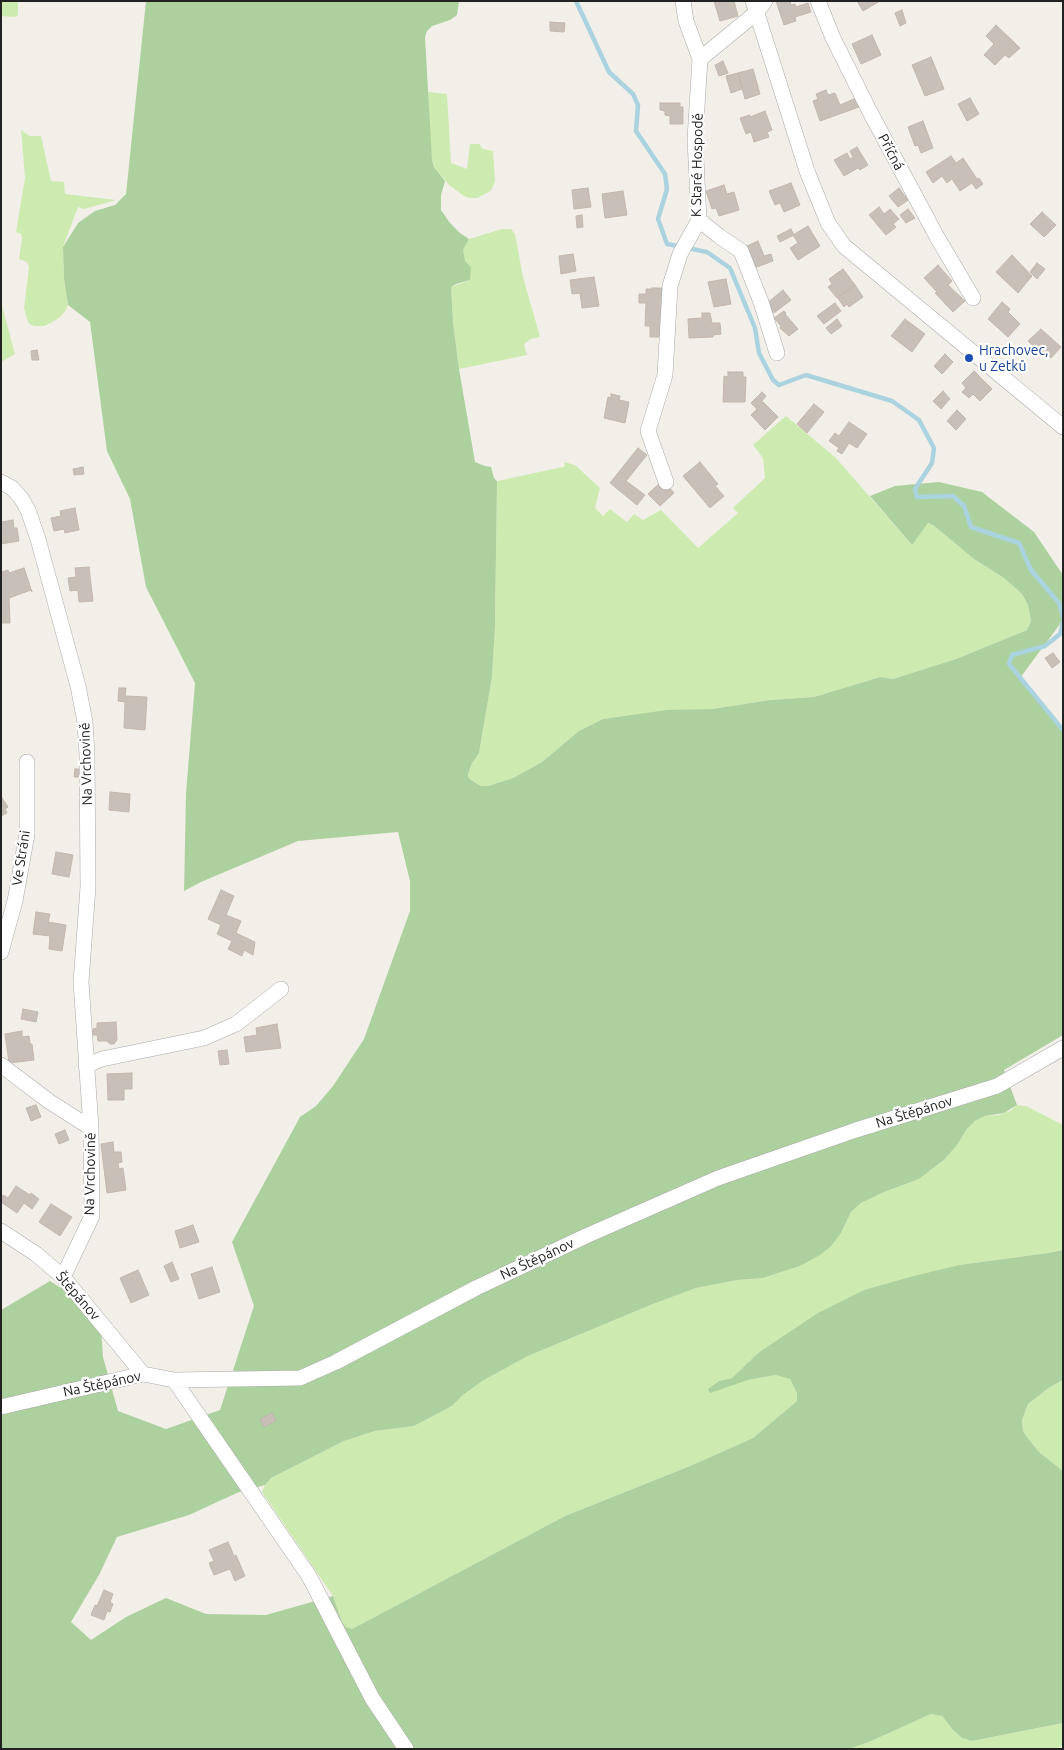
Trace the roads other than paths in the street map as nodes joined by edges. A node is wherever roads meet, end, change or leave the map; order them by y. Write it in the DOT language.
graph roads {
  1 [pos="683,1"];
  2 [pos="818,1"];
  3 [pos="758,5"];
  4 [pos="700,59"];
  5 [pos="699,220"];
  6 [pos="973,298"];
  7 [pos="777,353"];
  8 [pos="1063,427"];
  9 [pos="1,482"];
  10 [pos="666,482"];
  11 [pos="27,762"];
  12 [pos="1,952"];
  13 [pos="281,989"];
  14 [pos="1063,1048"];
  15 [pos="1,1065"];
  16 [pos="86,1066"];
  17 [pos="91,1128"];
  18 [pos="1,1231"];
  19 [pos="63,1277"];
  20 [pos="143,1374"];
  21 [pos="174,1380"];
  22 [pos="1,1407"];
  23 [pos="406,1749"];
  1 -- 4 [label="street"];
  2 -- 6 [label="street, Příčná"];
  3 -- 4 [label="street"];
  3 -- 8 [label="street"];
  4 -- 5 [label="street, K Staré Hospodě"];
  5 -- 7 [label="street"];
  5 -- 10 [label="street, K Staré Hospodě"];
  9 -- 16 [label="street, Na Vrchovině"];
  11 -- 12 [label="street, Ve Stráni"];
  13 -- 16 [label="street"];
  14 -- 21 [label="street, Na Štěpánov"];
  15 -- 17 [label="street"];
  16 -- 17 [label="street, Na Vrchovině"];
  17 -- 19 [label="street, Na Vrchovině"];
  18 -- 19 [label="street, Štěpánov"];
  19 -- 20 [label="street, Štěpánov"];
  20 -- 21 [label="street, Na Štěpánov"];
  20 -- 22 [label="street, Na Štěpánov"];
  21 -- 23 [label="street"];
}
